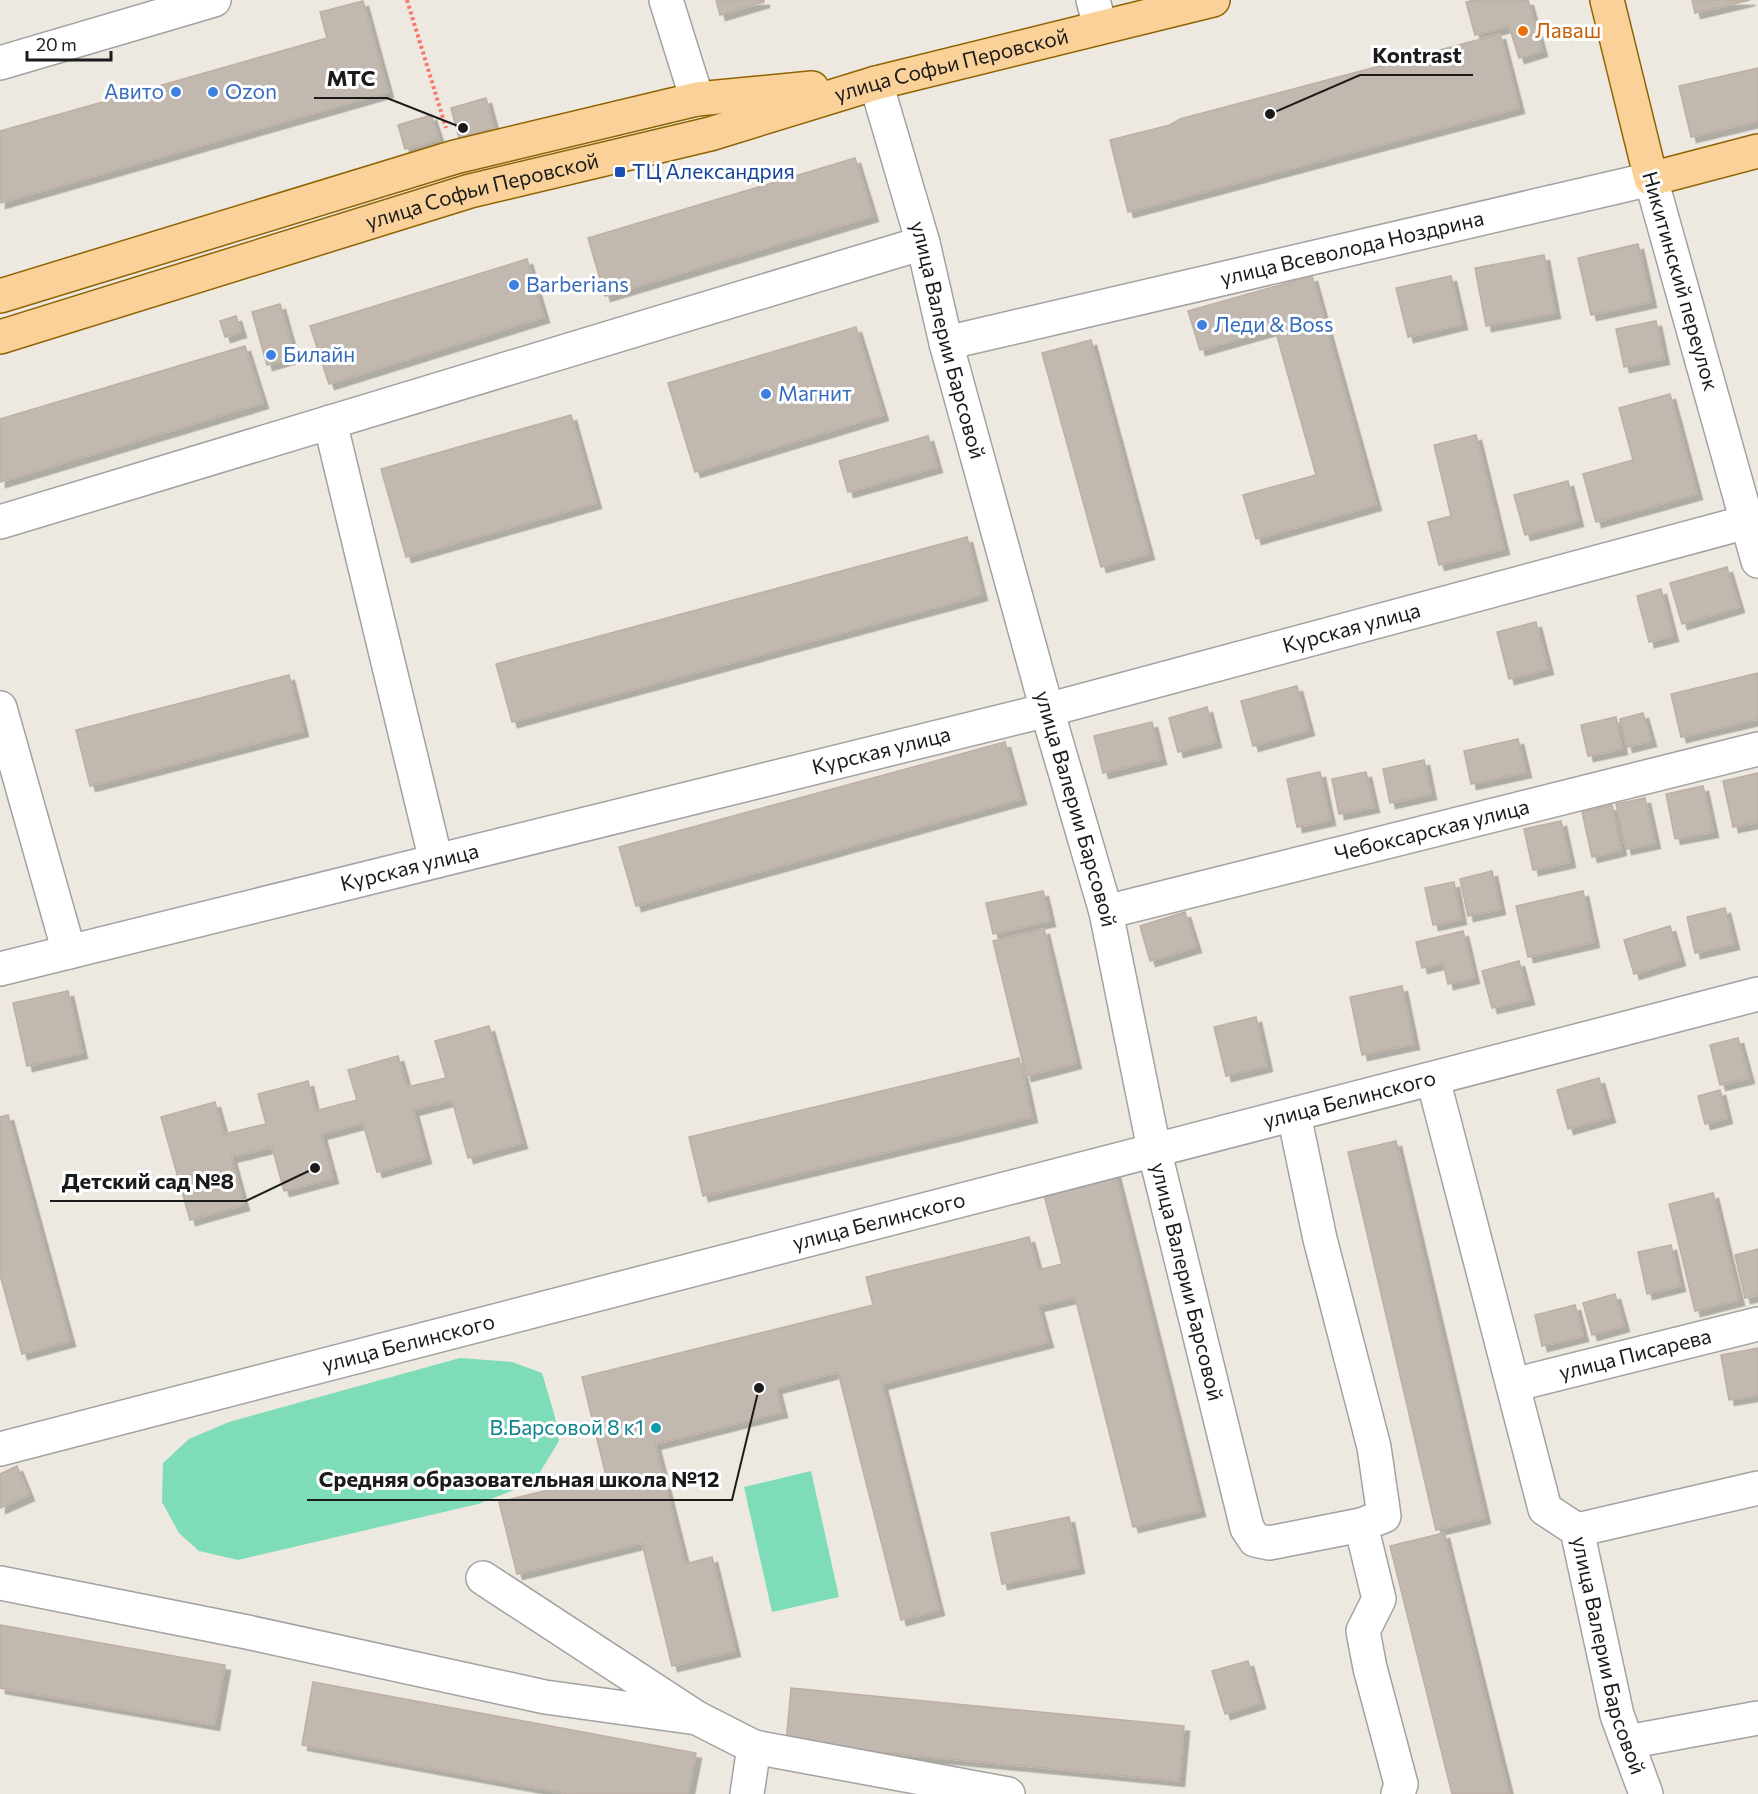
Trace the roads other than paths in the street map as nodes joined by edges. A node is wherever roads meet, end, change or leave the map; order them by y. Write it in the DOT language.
graph roads {
  1 [pos="214,0"];
  2 [pos="666,0"];
  3 [pos="1214,0"];
  4 [pos="1607,0"];
  5 [pos="1095,14"];
  6 [pos="0,63"];
  7 [pos="876,82"];
  8 [pos="697,99"];
  9 [pos="1758,151"];
  10 [pos="1651,179"];
  11 [pos="923,243"];
  12 [pos="0,296"];
  13 [pos="0,337"];
  14 [pos="946,343"];
  15 [pos="330,422"];
  16 [pos="1752,520"];
  17 [pos="0,522"];
  18 [pos="1758,561"];
  19 [pos="0,708"];
  20 [pos="1047,710"];
  21 [pos="1758,749"];
  22 [pos="436,861"];
  23 [pos="1106,912"];
  24 [pos="69,952"];
  25 [pos="0,969"];
  26 [pos="1758,994"];
  27 [pos="1433,1079"];
  28 [pos="1294,1115"];
  29 [pos="1154,1149"];
  30 [pos="1758,1324"];
  31 [pos="1513,1385"];
  32 [pos="0,1449"];
  33 [pos="1758,1488"];
  34 [pos="1361,1525"];
  35 [pos="1576,1530"];
  36 [pos="483,1578"];
  37 [pos="0,1583"];
  38 [pos="697,1718"];
  39 [pos="1758,1718"];
  40 [pos="1627,1742"];
  41 [pos="754,1747"];
  42 [pos="747,1794"];
  43 [pos="1008,1794"];
  44 [pos="1398,1794"];
  45 [pos="1647,1794"];
  1 -- 6 [label="street"];
  2 -- 8 [label="street"];
  3 -- 5 [label="main road, улица Софьи Перовской"];
  4 -- 10 [label="main road, Никитинский переулок"];
  5 -- 7 [label="main road, улица Софьи Перовской"];
  7 -- 8 [label="main road"];
  7 -- 11 [label="street, улица Валерии Барсовой"];
  7 -- 13 [label="main road, улица Софьи Перовской"];
  8 -- 12 [label="main road"];
  9 -- 10 [label="main road, улица Всеволода Ноздрина"];
  10 -- 14 [label="street, улица Всеволода Ноздрина"];
  10 -- 16 [label="street, Никитинский переулок"];
  11 -- 14 [label="street, улица Валерии Барсовой"];
  11 -- 15 [label="street"];
  14 -- 20 [label="street, улица Валерии Барсовой"];
  15 -- 17 [label="street"];
  15 -- 22 [label="street"];
  16 -- 18 [label="street, Никитинский переулок"];
  16 -- 20 [label="street, Курская улица"];
  19 -- 24 [label="street"];
  20 -- 22 [label="street, Курская улица"];
  20 -- 23 [label="street, улица Валерии Барсовой"];
  21 -- 23 [label="street, Чебоксарская улица"];
  22 -- 24 [label="street, Курская улица"];
  23 -- 29 [label="street, улица Валерии Барсовой"];
  24 -- 25 [label="street, Курская улица"];
  26 -- 27 [label="street, улица Белинского"];
  27 -- 28 [label="street, улица Белинского"];
  27 -- 31 [label="street, улица Валерии Барсовой"];
  28 -- 29 [label="street, улица Белинского"];
  28 -- 34 [label="street"];
  29 -- 32 [label="street, улица Белинского"];
  29 -- 34 [label="street, улица Валерии Барсовой"];
  30 -- 31 [label="street, улица Писарева"];
  31 -- 35 [label="street, улица Валерии Барсовой"];
  33 -- 35 [label="street"];
  34 -- 44 [label="street"];
  35 -- 40 [label="street, улица Валерии Барсовой"];
  36 -- 38 [label="street"];
  37 -- 38 [label="street"];
  38 -- 41 [label="street"];
  39 -- 40 [label="street"];
  40 -- 45 [label="street, улица Валерии Барсовой"];
  41 -- 42 [label="street"];
  41 -- 43 [label="street"];
}
